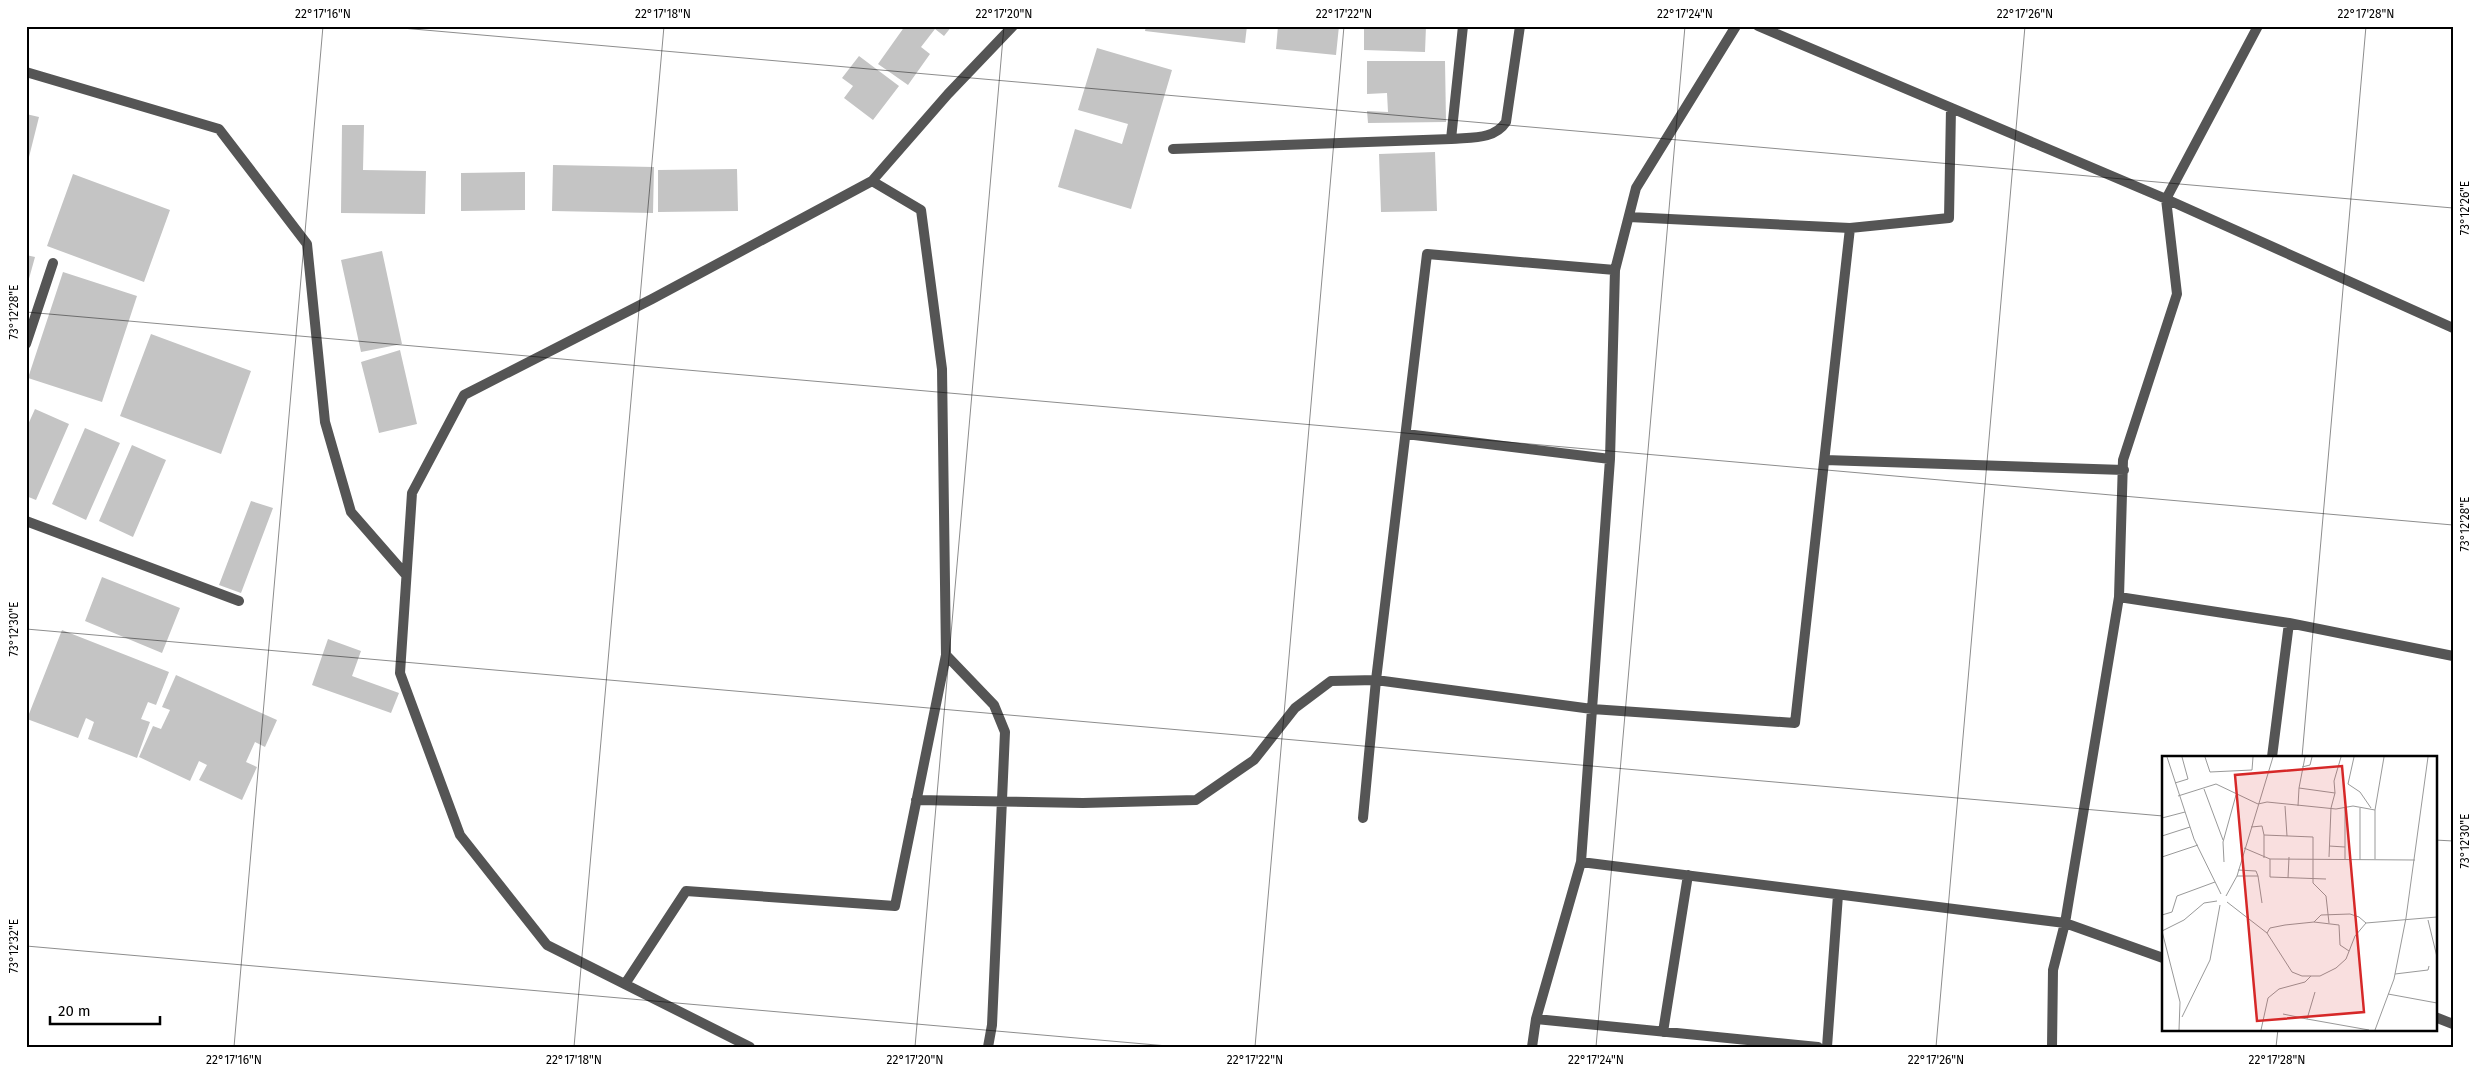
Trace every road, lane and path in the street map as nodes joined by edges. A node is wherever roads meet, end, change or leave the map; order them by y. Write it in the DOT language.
graph roads {
  1 [pos="1014,26"];
  2 [pos="1462,26"];
  3 [pos="1520,26"];
  4 [pos="1736,26"];
  5 [pos="1758,26"];
  6 [pos="2258,26"];
  7 [pos="26,72"];
  8 [pos="1951,108"];
  9 [pos="1451,139"];
  10 [pos="1173,149"];
  11 [pos="872,181"];
  12 [pos="2166,199"];
  13 [pos="1629,216"];
  14 [pos="1850,228"];
  15 [pos="52,263"];
  16 [pos="1614,270"];
  17 [pos="2453,328"];
  18 [pos="26,344"];
  19 [pos="1406,434"];
  20 [pos="1610,459"];
  21 [pos="1825,460"];
  22 [pos="2124,470"];
  23 [pos="26,521"];
  24 [pos="406,576"];
  25 [pos="2119,597"];
  26 [pos="239,601"];
  27 [pos="2289,623"];
  28 [pos="946,655"];
  29 [pos="2453,656"];
  30 [pos="1376,680"];
  31 [pos="1592,709"];
  32 [pos="2272,756"];
  33 [pos="916,800"];
  34 [pos="1002,802"];
  35 [pos="1362,818"];
  36 [pos="1581,862"];
  37 [pos="1688,875"];
  38 [pos="1838,895"];
  39 [pos="2065,923"];
  40 [pos="2162,958"];
  41 [pos="625,984"];
  42 [pos="2436,1017"];
  43 [pos="1536,1019"];
  44 [pos="2453,1024"];
  45 [pos="1663,1032"];
  46 [pos="750,1047"];
  47 [pos="988,1047"];
  48 [pos="1532,1047"];
  49 [pos="1818,1047"];
  50 [pos="1827,1047"];
  51 [pos="2052,1047"];
  1 -- 11 [label="street"];
  2 -- 9 [label="street"];
  3 -- 9 [label="street"];
  4 -- 13 [label="street"];
  5 -- 8 [label="street"];
  6 -- 12 [label="street"];
  7 -- 24 [label="street"];
  8 -- 12 [label="street"];
  8 -- 14 [label="street"];
  9 -- 10 [label="street"];
  11 -- 24 [label="street"];
  11 -- 28 [label="street"];
  12 -- 17 [label="street"];
  12 -- 22 [label="street"];
  13 -- 14 [label="street"];
  13 -- 16 [label="street"];
  14 -- 21 [label="street"];
  15 -- 18 [label="street"];
  16 -- 19 [label="street"];
  16 -- 20 [label="street"];
  19 -- 20 [label="street"];
  19 -- 30 [label="street"];
  20 -- 31 [label="street"];
  21 -- 22 [label="street"];
  21 -- 31 [label="street"];
  22 -- 25 [label="street"];
  23 -- 26 [label="street"];
  24 -- 41 [label="street"];
  25 -- 27 [label="street"];
  25 -- 39 [label="street"];
  27 -- 29 [label="street"];
  27 -- 32 [label="street"];
  28 -- 33 [label="street"];
  28 -- 34 [label="street"];
  30 -- 31 [label="street"];
  30 -- 34 [label="street"];
  30 -- 35 [label="street"];
  31 -- 36 [label="street"];
  33 -- 34 [label="street"];
  33 -- 41 [label="street"];
  34 -- 47 [label="street"];
  36 -- 37 [label="street"];
  36 -- 43 [label="street"];
  37 -- 38 [label="street"];
  37 -- 45 [label="street"];
  38 -- 39 [label="street"];
  38 -- 50 [label="street"];
  39 -- 40 [label="street"];
  39 -- 51 [label="street"];
  41 -- 46 [label="street"];
  42 -- 44 [label="street"];
  43 -- 45 [label="street"];
  43 -- 48 [label="street"];
  45 -- 49 [label="street"];
}
